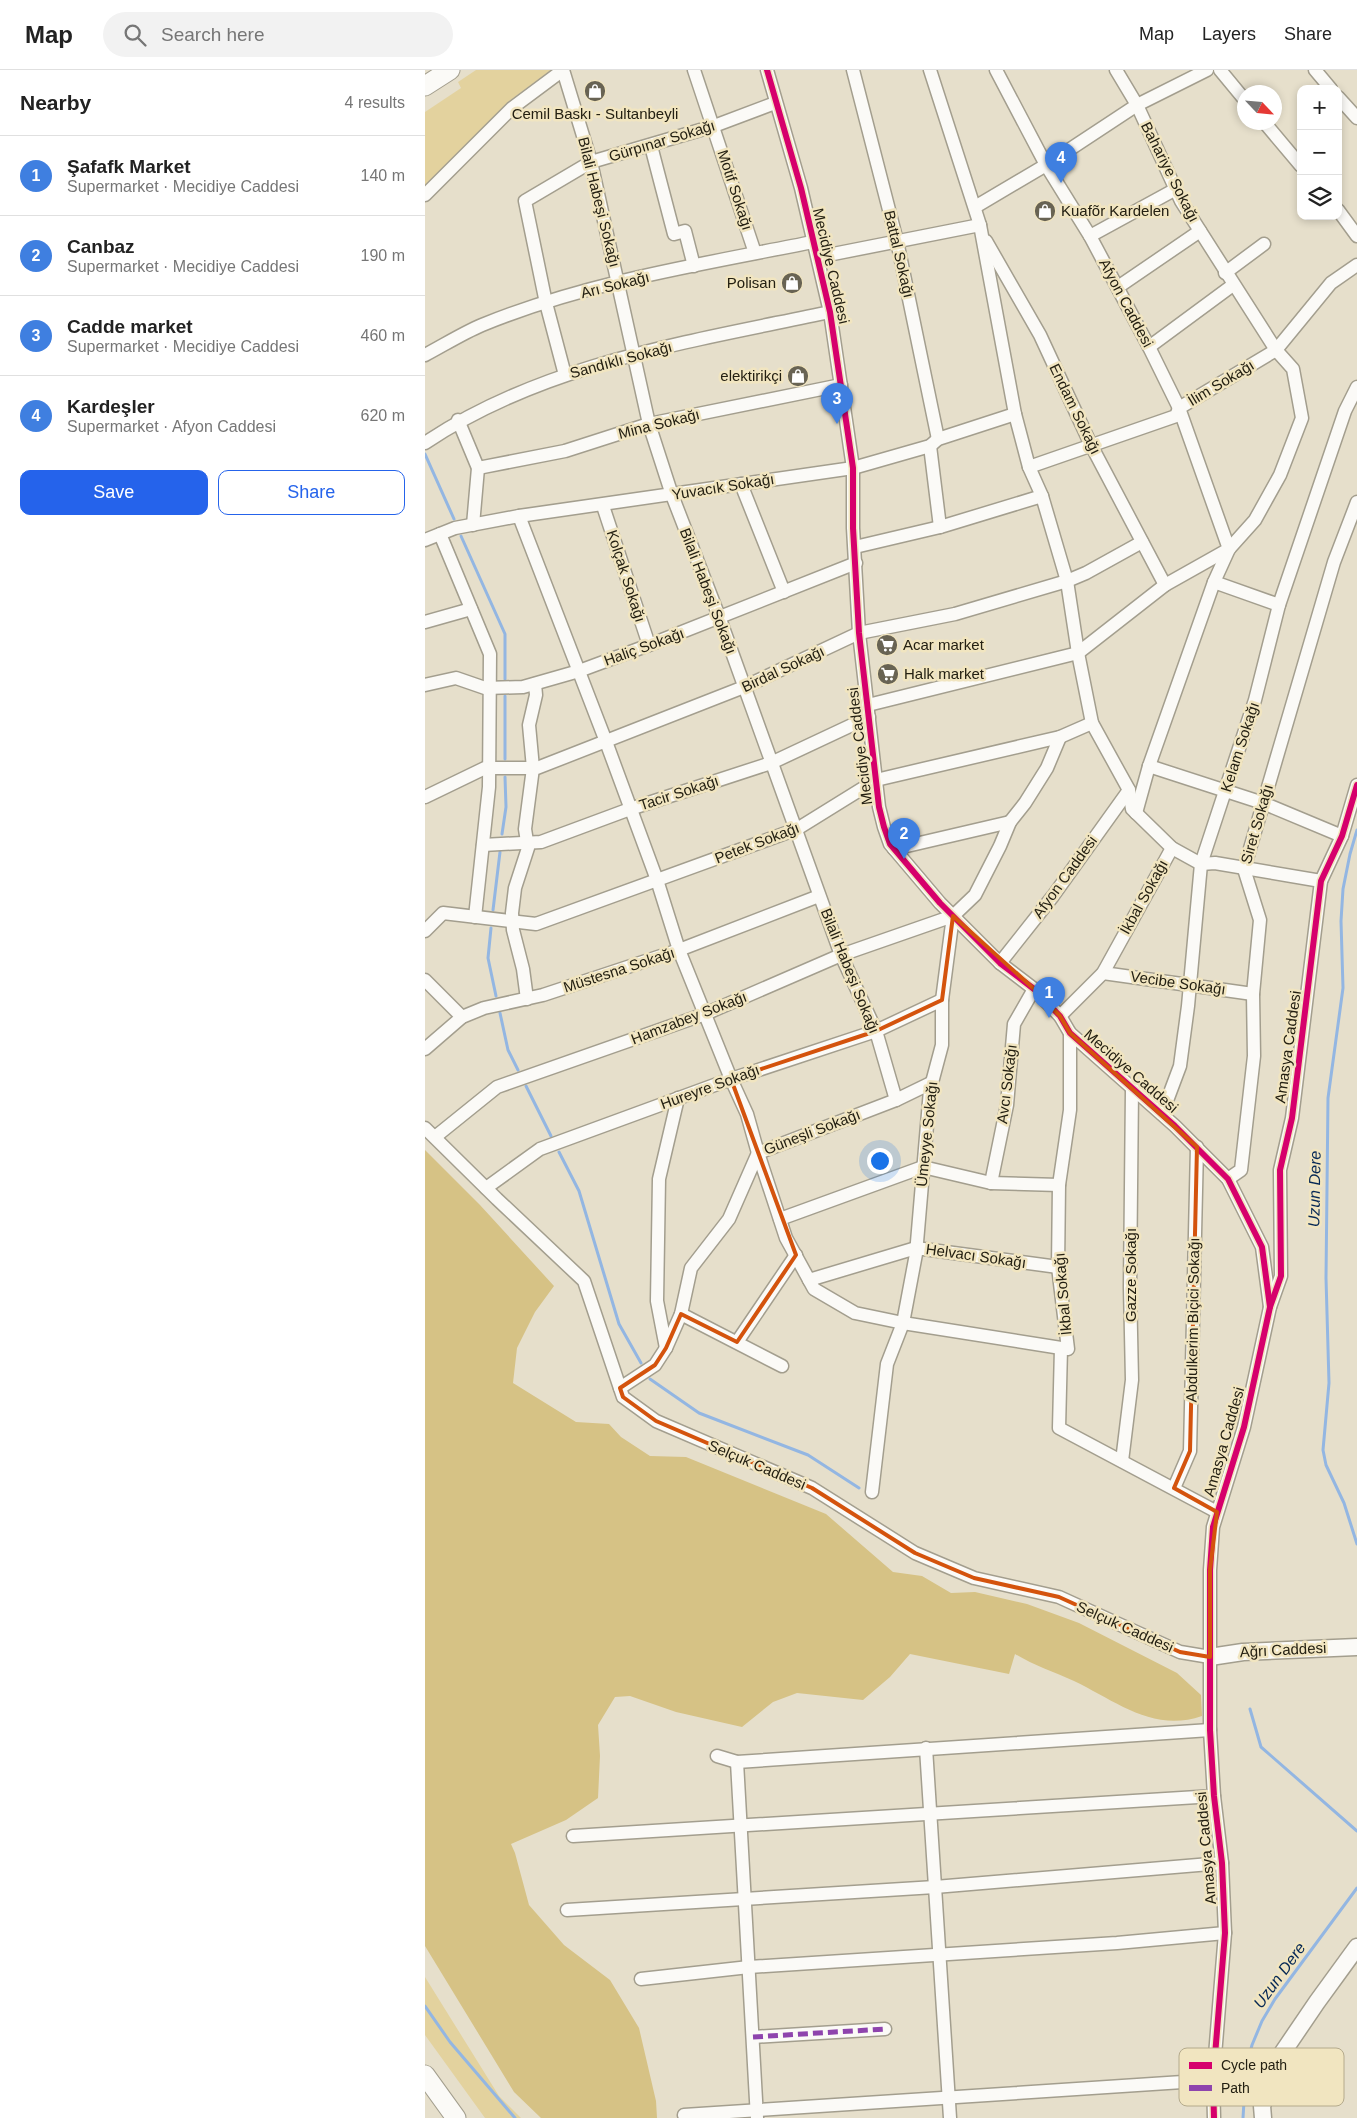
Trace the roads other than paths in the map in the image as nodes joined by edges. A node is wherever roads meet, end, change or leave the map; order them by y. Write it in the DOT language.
graph roads {
  1 [pos="450,70"];
  2 [pos="563,70"];
  3 [pos="694,70"];
  4 [pos="767,70"];
  5 [pos="853,70"];
  6 [pos="929,70"];
  7 [pos="996,70"];
  8 [pos="1116,70"];
  9 [pos="1207,70"];
  10 [pos="1220,70"];
  11 [pos="1315,70"];
  12 [pos="1328,85"];
  13 [pos="425,86"];
  14 [pos="1237,90"];
  15 [pos="1342,101"];
  16 [pos="775,103"];
  17 [pos="1137,105"];
  18 [pos="1357,118"];
  19 [pos="713,126"];
  20 [pos="1271,130"];
  21 [pos="651,146"];
  22 [pos="1297,161"];
  23 [pos="591,162"];
  24 [pos="1046,165"];
  25 [pos="1176,189"];
  26 [pos="425,195"];
  27 [pos="975,207"];
  28 [pos="1342,215"];
  29 [pos="981,230"];
  30 [pos="1200,231"];
  31 [pos="1089,236"];
  32 [pos="1357,236"];
  33 [pos="813,242"];
  34 [pos="897,242"];
  35 [pos="1265,244"];
  36 [pos="755,253"];
  37 [pos="818,257"];
  38 [pos="1357,264"];
  39 [pos="694,266"];
  40 [pos="1225,273"];
  41 [pos="619,282"];
  42 [pos="1233,285"];
  43 [pos="1118,287"];
  44 [pos="546,303"];
  45 [pos="830,312"];
  46 [pos="1149,347"];
  47 [pos="1276,350"];
  48 [pos="634,354"];
  49 [pos="425,355"];
  50 [pos="565,375"];
  51 [pos="841,385"];
  52 [pos="1357,387"];
  53 [pos="1179,408"];
  54 [pos="1015,414"];
  55 [pos="458,420"];
  56 [pos="649,424"];
  57 [pos="425,442"];
  58 [pos="934,443"];
  59 [pos="1091,444"];
  60 [pos="1029,467"];
  61 [pos="478,468"];
  62 [pos="853,468"];
  63 [pos="741,484"];
  64 [pos="672,496"];
  65 [pos="1042,496"];
  66 [pos="1357,502"];
  67 [pos="603,506"];
  68 [pos="519,516"];
  69 [pos="473,525"];
  70 [pos="940,527"];
  71 [pos="439,534"];
  72 [pos="425,540"];
  73 [pos="1142,542"];
  74 [pos="855,548"];
  75 [pos="1229,549"];
  76 [pos="856,563"];
  77 [pos="1067,581"];
  78 [pos="1214,582"];
  79 [pos="1165,585"];
  80 [pos="784,592"];
  81 [pos="1279,605"];
  82 [pos="471,609"];
  83 [pos="720,619"];
  84 [pos="425,622"];
  85 [pos="859,633"];
  86 [pos="649,645"];
  87 [pos="1078,653"];
  88 [pos="579,671"];
  89 [pos="535,684"];
  90 [pos="425,685"];
  91 [pos="744,687"];
  92 [pos="490,688"];
  93 [pos="868,711"];
  94 [pos="1092,723"];
  95 [pos="1060,737"];
  96 [pos="605,740"];
  97 [pos="771,763"];
  98 [pos="1149,766"];
  99 [pos="489,768"];
  100 [pos="533,768"];
  101 [pos="876,780"];
  102 [pos="1357,785"];
  103 [pos="1129,790"];
  104 [pos="1225,792"];
  105 [pos="425,797"];
  106 [pos="1263,803"];
  107 [pos="630,809"];
  108 [pos="1136,813"];
  109 [pos="1010,822"];
  110 [pos="797,829"];
  111 [pos="1342,836"];
  112 [pos="528,843"];
  113 [pos="483,845"];
  114 [pos="1171,848"];
  115 [pos="894,849"];
  116 [pos="1201,864"];
  117 [pos="1244,869"];
  118 [pos="657,880"];
  119 [pos="1321,881"];
  120 [pos="819,896"];
  121 [pos="953,916"];
  122 [pos="475,917"];
  123 [pos="512,921"];
  124 [pos="425,931"];
  125 [pos="679,950"];
  126 [pos="841,955"];
  127 [pos="1000,963"];
  128 [pos="1103,973"];
  129 [pos="425,980"];
  130 [pos="1189,985"];
  131 [pos="1034,989"];
  132 [pos="1253,994"];
  133 [pos="527,999"];
  134 [pos="942,1000"];
  135 [pos="705,1014"];
  136 [pos="1060,1016"];
  137 [pos="462,1017"];
  138 [pos="876,1030"];
  139 [pos="1070,1033"];
  140 [pos="425,1049"];
  141 [pos="731,1079"];
  142 [pos="931,1083"];
  143 [pos="1132,1089"];
  144 [pos="678,1098"];
  145 [pos="896,1100"];
  146 [pos="1162,1114"];
  147 [pos="425,1128"];
  148 [pos="435,1137"];
  149 [pos="1197,1148"];
  150 [pos="758,1153"];
  151 [pos="923,1167"];
  152 [pos="1228,1179"];
  153 [pos="991,1182"];
  154 [pos="1059,1185"];
  155 [pos="486,1188"];
  156 [pos="780,1219"];
  157 [pos="916,1248"];
  158 [pos="796,1255"];
  159 [pos="1058,1267"];
  160 [pos="809,1280"];
  161 [pos="1269,1307"];
  162 [pos="681,1314"];
  163 [pos="903,1323"];
  164 [pos="737,1342"];
  165 [pos="666,1348"];
  166 [pos="1061,1348"];
  167 [pos="782,1366"];
  168 [pos="620,1388"];
  169 [pos="1122,1461"];
  170 [pos="1173,1488"];
  171 [pos="872,1492"];
  172 [pos="1217,1512"];
  173 [pos="1357,1646"];
  174 [pos="1209,1657"];
  175 [pos="1210,1730"];
  176 [pos="926,1748"];
  177 [pos="717,1756"];
  178 [pos="737,1762"];
  179 [pos="1214,1796"];
  180 [pos="931,1814"];
  181 [pos="741,1827"];
  182 [pos="573,1836"];
  183 [pos="1222,1863"];
  184 [pos="935,1887"];
  185 [pos="745,1899"];
  186 [pos="567,1910"];
  187 [pos="1225,1933"];
  188 [pos="1357,1947"];
  189 [pos="939,1955"];
  190 [pos="749,1967"];
  191 [pos="641,1980"];
  192 [pos="885,2029"];
  193 [pos="753,2037"];
  194 [pos="1216,2048"];
  195 [pos="1286,2048"];
  196 [pos="425,2076"];
  197 [pos="1179,2082"];
  198 [pos="949,2098"];
  199 [pos="757,2115"];
  200 [pos="684,2116"];
  201 [pos="457,2118"];
  202 [pos="950,2118"];
  1 -- 13 [label="highway"];
  2 -- 23 [label="street, Bilali Habeşi Sokağı"];
  2 -- 26 [label="street"];
  3 -- 19 [label="street, Motif Sokağı"];
  4 -- 16 [label="street, Mecidiye Caddesi"];
  5 -- 34 [label="street, Battal Sokağı"];
  6 -- 27 [label="street"];
  7 -- 24 [label="street, Afyon Caddesi"];
  8 -- 17 [label="street, Bahariye Sokağı"];
  9 -- 17 [label="street"];
  10 -- 14 [label="street"];
  11 -- 12 [label="street"];
  15 -- 18 [label="street"];
  16 -- 19 [label="street, Gürpınar Sokağı"];
  16 -- 33 [label="street, Mecidiye Caddesi"];
  17 -- 24 [label="street"];
  17 -- 25 [label="street, Bahariye Sokağı"];
  19 -- 21 [label="street, Gürpınar Sokağı"];
  19 -- 36 [label="street, Motif Sokağı"];
  20 -- 22 [label="street"];
  21 -- 23 [label="street, Gürpınar Sokağı"];
  21 -- 39 [label="street"];
  23 -- 41 [label="street, Bilali Habeşi Sokağı"];
  23 -- 44 [label="street, Gürpınar Sokağı"];
  24 -- 27 [label="street"];
  24 -- 31 [label="street, Afyon Caddesi"];
  25 -- 30 [label="street, Bahariye Sokağı"];
  25 -- 31 [label="street"];
  27 -- 29 [label="street"];
  28 -- 32 [label="street"];
  29 -- 34 [label="street"];
  29 -- 54 [label="street"];
  29 -- 59 [label="street, Endam Sokağı"];
  30 -- 40 [label="street, Bahariye Sokağı"];
  30 -- 43 [label="street"];
  31 -- 43 [label="street, Afyon Caddesi"];
  33 -- 36 [label="street, Arı Sokağı"];
  33 -- 37 [label="street, Mecidiye Caddesi"];
  34 -- 37 [label="street"];
  34 -- 58 [label="street, Battal Sokağı"];
  35 -- 40 [label="street"];
  36 -- 39 [label="street, Arı Sokağı"];
  37 -- 45 [label="street, Mecidiye Caddesi"];
  38 -- 47 [label="street, İlim Sokağı"];
  39 -- 41 [label="street, Arı Sokağı"];
  40 -- 42 [label="street, Bahariye Sokağı"];
  41 -- 44 [label="street, Arı Sokağı"];
  41 -- 48 [label="street, Bilali Habeşi Sokağı"];
  42 -- 46 [label="street"];
  42 -- 47 [label="street, Bahariye Sokağı"];
  43 -- 46 [label="street, Afyon Caddesi"];
  44 -- 49 [label="street, Arı Sokağı"];
  44 -- 50 [label="street, Gürpınar Sokağı"];
  45 -- 48 [label="street, Sandıklı Sokağı"];
  45 -- 51 [label="street, Mecidiye Caddesi"];
  46 -- 53 [label="street, Afyon Caddesi"];
  47 -- 53 [label="street, İlim Sokağı"];
  47 -- 75 [label="street, Bahariye Sokağı"];
  48 -- 50 [label="street, Sandıklı Sokağı"];
  48 -- 56 [label="street, Bilali Habeşi Sokağı"];
  50 -- 55 [label="street, Sandıklı Sokağı"];
  51 -- 56 [label="street, Mina Sokağı"];
  51 -- 62 [label="street, Mecidiye Caddesi"];
  52 -- 81 [label="street, Kelam Sokağı"];
  53 -- 59 [label="street, İlim Sokağı"];
  53 -- 75 [label="street, Afyon Caddesi"];
  54 -- 58 [label="street, Yuvacık Sokağı"];
  54 -- 60 [label="street"];
  55 -- 57 [label="street, Sandıklı Sokağı"];
  55 -- 61 [label="street"];
  56 -- 61 [label="street, Mina Sokağı"];
  56 -- 64 [label="street, Bilali Habeşi Sokağı"];
  58 -- 62 [label="street, Yuvacık Sokağı"];
  58 -- 70 [label="street, Battal Sokağı"];
  59 -- 60 [label="street, İlim Sokağı"];
  59 -- 73 [label="street, Endam Sokağı"];
  60 -- 65 [label="street"];
  61 -- 69 [label="street"];
  62 -- 63 [label="street, Yuvacık Sokağı"];
  62 -- 74 [label="street, Mecidiye Caddesi"];
  63 -- 64 [label="street, Yuvacık Sokağı"];
  63 -- 80 [label="street"];
  64 -- 67 [label="street, Yuvacık Sokağı"];
  64 -- 83 [label="street, Bilali Habeşi Sokağı"];
  65 -- 70 [label="street"];
  65 -- 77 [label="street"];
  66 -- 106 [label="street, Siret Sokağı"];
  67 -- 68 [label="street, Yuvacık Sokağı"];
  67 -- 86 [label="street, Kolçak Sokağı"];
  68 -- 69 [label="street, Yuvacık Sokağı"];
  68 -- 88 [label="street"];
  69 -- 71 [label="street, Yuvacık Sokağı"];
  70 -- 74 [label="street"];
  71 -- 72 [label="street, Yuvacık Sokağı"];
  71 -- 82 [label="street"];
  73 -- 77 [label="street, Birdal Sokağı"];
  73 -- 79 [label="street, Endam Sokağı"];
  74 -- 76 [label="street, Mecidiye Caddesi"];
  75 -- 78 [label="street"];
  75 -- 79 [label="street"];
  76 -- 80 [label="street, Haliç Sokağı"];
  76 -- 85 [label="street, Mecidiye Caddesi"];
  77 -- 85 [label="street, Birdal Sokağı"];
  77 -- 87 [label="street"];
  78 -- 81 [label="street"];
  78 -- 98 [label="street"];
  79 -- 87 [label="street"];
  80 -- 83 [label="street, Haliç Sokağı"];
  81 -- 104 [label="street, Kelam Sokağı"];
  82 -- 84 [label="street"];
  82 -- 92 [label="street"];
  83 -- 86 [label="street, Haliç Sokağı"];
  83 -- 91 [label="street, Bilali Habeşi Sokağı"];
  85 -- 91 [label="street, Birdal Sokağı"];
  85 -- 93 [label="street, Mecidiye Caddesi"];
  86 -- 88 [label="street, Haliç Sokağı"];
  87 -- 93 [label="street, Tacir Sokağı"];
  87 -- 94 [label="street"];
  88 -- 89 [label="street, Haliç Sokağı"];
  88 -- 96 [label="street"];
  89 -- 92 [label="street, Haliç Sokağı"];
  89 -- 100 [label="street"];
  90 -- 92 [label="street, Haliç Sokağı"];
  91 -- 96 [label="street, Birdal Sokağı"];
  91 -- 97 [label="street, Bilali Habeşi Sokağı"];
  92 -- 99 [label="street"];
  93 -- 97 [label="street, Tacir Sokağı"];
  93 -- 101 [label="street, Mecidiye Caddesi"];
  94 -- 95 [label="street, Petek Sokağı"];
  94 -- 103 [label="street"];
  95 -- 101 [label="street, Petek Sokağı"];
  95 -- 109 [label="street"];
  96 -- 100 [label="street, Birdal Sokağı"];
  96 -- 107 [label="street"];
  97 -- 107 [label="street, Tacir Sokağı"];
  97 -- 110 [label="street, Bilali Habeşi Sokağı"];
  98 -- 104 [label="street"];
  98 -- 108 [label="street"];
  99 -- 100 [label="street, Birdal Sokağı"];
  99 -- 105 [label="street, Birdal Sokağı"];
  99 -- 113 [label="street"];
  100 -- 112 [label="street"];
  101 -- 110 [label="street, Petek Sokağı"];
  101 -- 115 [label="street, Mecidiye Caddesi"];
  102 -- 111 [label="street, Amasya Caddesi"];
  103 -- 108 [label="street"];
  103 -- 127 [label="street, Afyon Caddesi"];
  104 -- 106 [label="street"];
  104 -- 116 [label="street, Kelam Sokağı"];
  106 -- 111 [label="street"];
  106 -- 117 [label="street, Siret Sokağı"];
  107 -- 112 [label="street, Tacir Sokağı"];
  107 -- 118 [label="street"];
  108 -- 114 [label="street"];
  109 -- 115 [label="street"];
  109 -- 121 [label="street"];
  110 -- 118 [label="street, Petek Sokağı"];
  110 -- 120 [label="street, Bilali Habeşi Sokağı"];
  111 -- 119 [label="street, Amasya Caddesi"];
  112 -- 113 [label="street, Tacir Sokağı"];
  112 -- 123 [label="street"];
  113 -- 122 [label="street"];
  114 -- 116 [label="street"];
  114 -- 128 [label="street, İkbal Sokağı"];
  115 -- 121 [label="street, Mecidiye Caddesi"];
  116 -- 117 [label="street"];
  116 -- 130 [label="street, Kelam Sokağı"];
  117 -- 119 [label="street"];
  117 -- 132 [label="street, Siret Sokağı"];
  118 -- 123 [label="street, Petek Sokağı"];
  118 -- 125 [label="street"];
  119 -- 161 [label="street, Amasya Caddesi"];
  120 -- 125 [label="street, Müstesna Sokağı"];
  120 -- 126 [label="street, Bilali Habeşi Sokağı"];
  121 -- 126 [label="street, Hamzabey Sokağı"];
  121 -- 127 [label="street, Mecidiye Caddesi"];
  121 -- 134 [label="street, Ümeyye Sokağı"];
  122 -- 123 [label="street, Petek Sokağı"];
  122 -- 124 [label="street, Petek Sokağı"];
  123 -- 133 [label="street"];
  125 -- 133 [label="street, Müstesna Sokağı"];
  125 -- 135 [label="street"];
  126 -- 135 [label="street, Hamzabey Sokağı"];
  126 -- 138 [label="street, Bilali Habeşi Sokağı"];
  127 -- 131 [label="street, Mecidiye Caddesi"];
  128 -- 130 [label="street, Vecibe Sokağı"];
  128 -- 136 [label="street, İkbal Sokağı"];
  129 -- 137 [label="street"];
  130 -- 132 [label="street, Vecibe Sokağı"];
  130 -- 146 [label="street, Kelam Sokağı"];
  131 -- 136 [label="street, Mecidiye Caddesi"];
  131 -- 153 [label="street, Avcı Sokağı"];
  132 -- 152 [label="street, Siret Sokağı"];
  133 -- 137 [label="street, Müstesna Sokağı"];
  134 -- 138 [label="street, Hureyre Sokağı"];
  134 -- 142 [label="street, Ümeyye Sokağı"];
  135 -- 141 [label="street"];
  135 -- 148 [label="street, Hamzabey Sokağı"];
  136 -- 139 [label="street, Mecidiye Caddesi"];
  137 -- 140 [label="street, Müstesna Sokağı"];
  138 -- 141 [label="street, Hureyre Sokağı"];
  138 -- 145 [label="street, Bilali Habeşi Sokağı"];
  139 -- 143 [label="street, Mecidiye Caddesi"];
  139 -- 154 [label="street, İkbal Sokağı"];
  141 -- 144 [label="street, Hureyre Sokağı"];
  141 -- 150 [label="street"];
  142 -- 145 [label="street, Güneşli Sokağı"];
  142 -- 151 [label="street, Ümeyye Sokağı"];
  143 -- 146 [label="street, Mecidiye Caddesi"];
  143 -- 169 [label="street, Gazze Sokağı"];
  144 -- 155 [label="street, Hureyre Sokağı"];
  144 -- 165 [label="street"];
  145 -- 150 [label="street, Güneşli Sokağı"];
  146 -- 149 [label="street, Mecidiye Caddesi"];
  147 -- 148 [label="street, Selçuk Caddesi"];
  148 -- 155 [label="street, Selçuk Caddesi"];
  149 -- 152 [label="street, Mecidiye Caddesi"];
  149 -- 170 [label="street, Abdulkerim Biçici Sokağı"];
  150 -- 156 [label="street"];
  150 -- 162 [label="street, Güneşli Sokağı"];
  151 -- 153 [label="street"];
  151 -- 156 [label="street"];
  151 -- 157 [label="street, Ümeyye Sokağı"];
  152 -- 161 [label="street, Mecidiye Caddesi"];
  153 -- 154 [label="street"];
  154 -- 159 [label="street, İkbal Sokağı"];
  155 -- 168 [label="street, Selçuk Caddesi"];
  156 -- 158 [label="street"];
  157 -- 159 [label="street, Helvacı Sokağı"];
  157 -- 160 [label="street, Helvacı Sokağı"];
  157 -- 163 [label="street, Ümeyye Sokağı"];
  158 -- 160 [label="street"];
  158 -- 164 [label="street"];
  159 -- 166 [label="street, İkbal Sokağı"];
  160 -- 163 [label="street"];
  161 -- 172 [label="street, Amasya Caddesi"];
  162 -- 164 [label="street"];
  162 -- 165 [label="street, Güneşli Sokağı"];
  163 -- 166 [label="street"];
  163 -- 171 [label="street, Ümeyye Sokağı"];
  164 -- 167 [label="street"];
  165 -- 168 [label="street, Güneşli Sokağı"];
  166 -- 169 [label="street, İkbal Sokağı"];
  168 -- 174 [label="street, Selçuk Caddesi"];
  169 -- 170 [label="street, İkbal Sokağı"];
  170 -- 172 [label="street, İkbal Sokağı"];
  172 -- 174 [label="street, Amasya Caddesi"];
  173 -- 174 [label="main road, Ağrı Caddesi"];
  174 -- 175 [label="street, Amasya Caddesi"];
  175 -- 176 [label="street"];
  175 -- 179 [label="street, Amasya Caddesi"];
  176 -- 178 [label="street"];
  176 -- 180 [label="street"];
  177 -- 178 [label="street"];
  178 -- 181 [label="street"];
  179 -- 180 [label="street"];
  179 -- 183 [label="street, Amasya Caddesi"];
  180 -- 181 [label="street"];
  180 -- 184 [label="street"];
  181 -- 182 [label="street"];
  181 -- 185 [label="street"];
  183 -- 184 [label="street"];
  183 -- 187 [label="street, Amasya Caddesi"];
  184 -- 185 [label="street"];
  184 -- 189 [label="street"];
  185 -- 186 [label="street"];
  185 -- 190 [label="street"];
  187 -- 189 [label="street"];
  187 -- 194 [label="street, Amasya Caddesi"];
  188 -- 195 [label="main road"];
  189 -- 190 [label="street"];
  189 -- 198 [label="street"];
  190 -- 191 [label="street"];
  190 -- 193 [label="street"];
  192 -- 193 [label="street"];
  193 -- 199 [label="street"];
  196 -- 201 [label="highway"];
  197 -- 198 [label="street"];
  198 -- 199 [label="street"];
  198 -- 202 [label="street"];
  199 -- 200 [label="street"];
}
